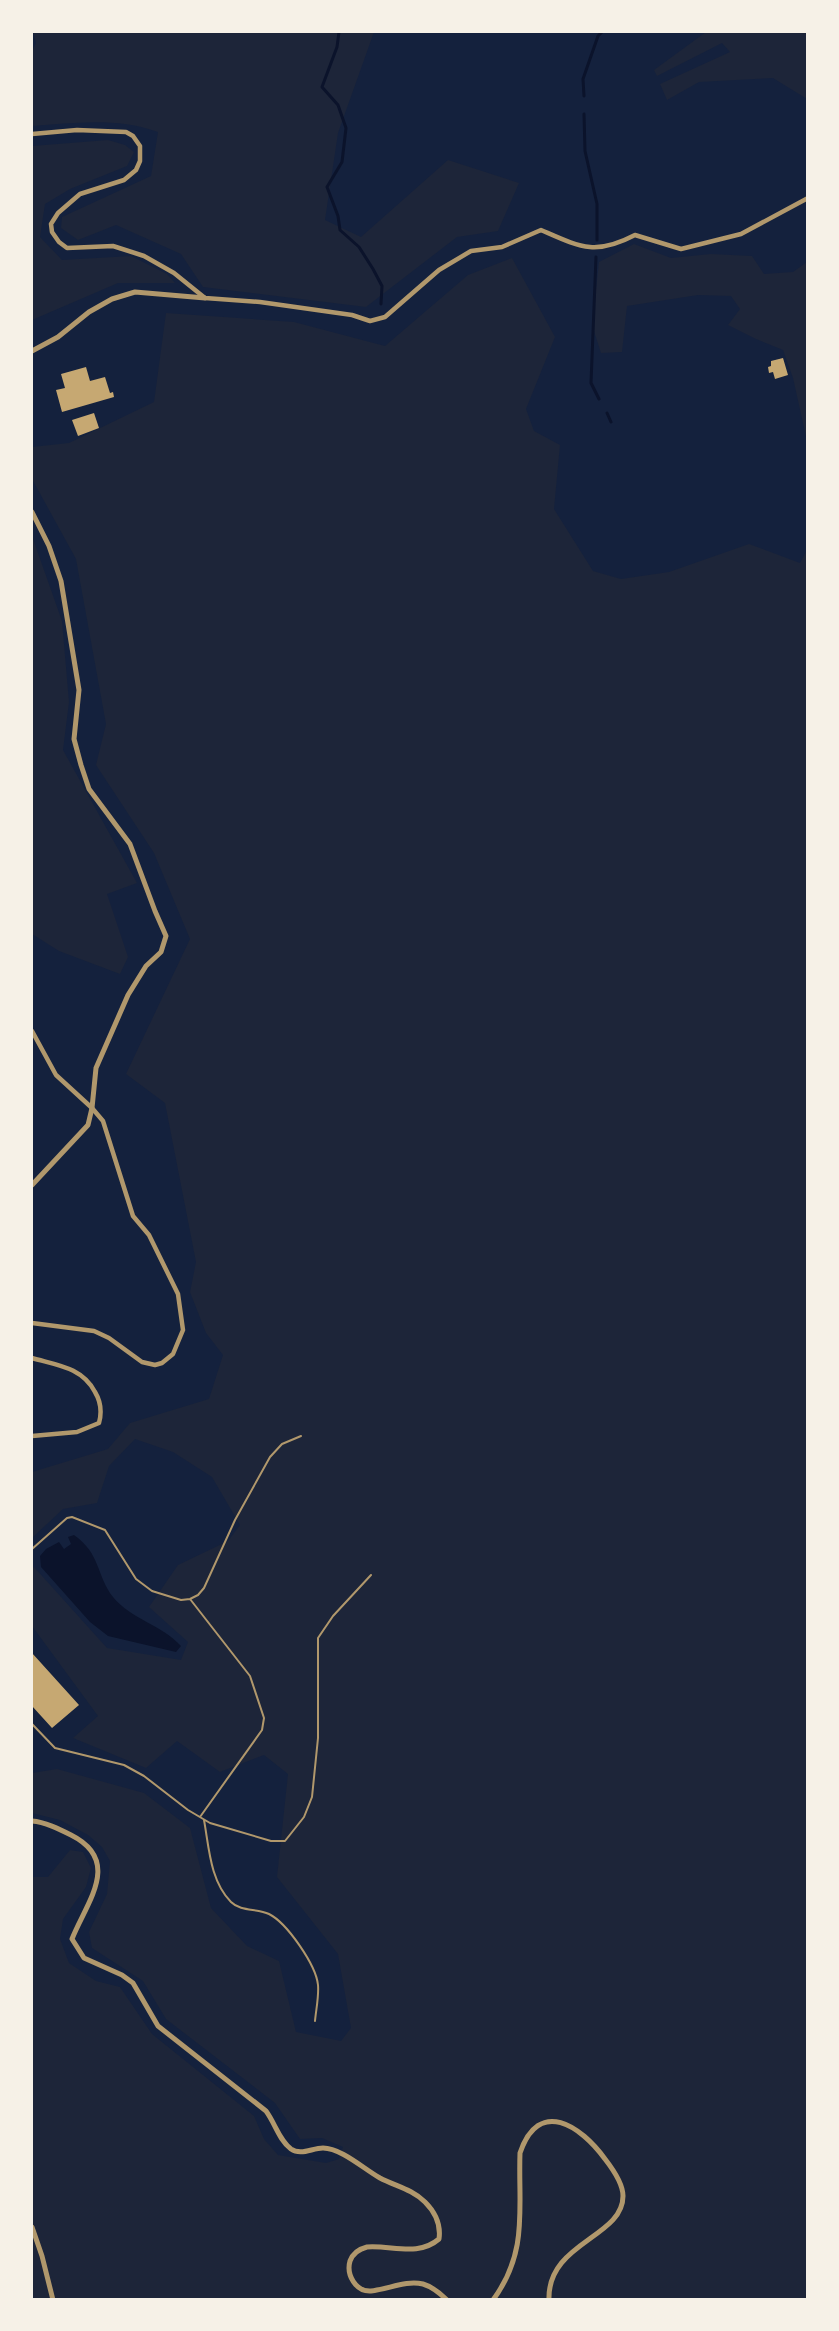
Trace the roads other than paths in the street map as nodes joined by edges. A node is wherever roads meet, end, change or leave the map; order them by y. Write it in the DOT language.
graph roads {
  1 [pos="32,134"];
  2 [pos="807,198"];
  3 [pos="205,298"];
  4 [pos="32,351"];
  5 [pos="32,512"];
  6 [pos="32,1031"];
  7 [pos="92,1108"];
  8 [pos="32,1185"];
  9 [pos="32,1323"];
  10 [pos="32,1358"];
  11 [pos="32,1436"];
  12 [pos="301,1436"];
  13 [pos="32,1549"];
  14 [pos="371,1575"];
  15 [pos="190,1599"];
  16 [pos="32,1724"];
  17 [pos="200,1817"];
  18 [pos="204,1820"];
  19 [pos="32,1821"];
  20 [pos="315,2021"];
  21 [pos="32,2227"];
  22 [pos="52,2300"];
  23 [pos="447,2300"];
  24 [pos="494,2300"];
  25 [pos="549,2300"];
  1 -- 3 [label="street"];
  2 -- 3 [label="street"];
  3 -- 4 [label="street"];
  5 -- 7 [label="street"];
  6 -- 7 [label="street"];
  7 -- 8 [label="street"];
  7 -- 9 [label="street"];
  10 -- 11 [label="street"];
  12 -- 15 [label="lane"];
  13 -- 15 [label="lane"];
  14 -- 18 [label="lane"];
  15 -- 17 [label="lane"];
  16 -- 17 [label="lane"];
  17 -- 18 [label="lane"];
  18 -- 20 [label="lane"];
  19 -- 23 [label="street"];
  21 -- 22 [label="street"];
  24 -- 25 [label="street"];
}
